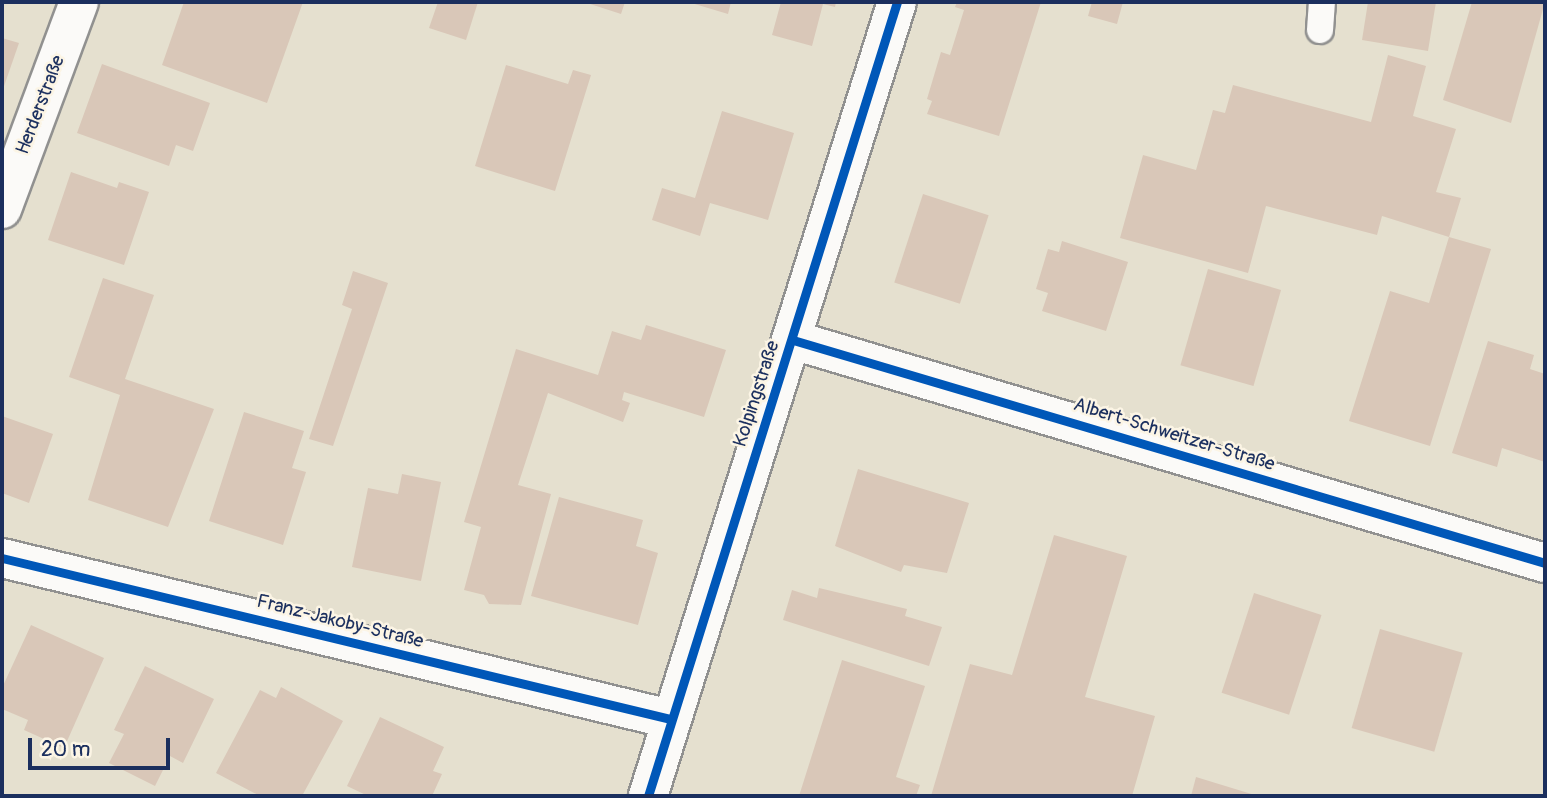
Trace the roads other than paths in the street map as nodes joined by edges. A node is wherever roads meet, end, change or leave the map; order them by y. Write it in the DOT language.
graph roads {
  1 [pos="79,2"];
  2 [pos="897,2"];
  3 [pos="1322,2"];
  4 [pos="1320,30"];
  5 [pos="2,208"];
  6 [pos="793,340"];
  7 [pos="2,558"];
  8 [pos="1545,563"];
  9 [pos="670,719"];
  10 [pos="648,796"];
  1 -- 5 [label="street, Herderstraße"];
  2 -- 6 [label="street, Kolpingstraße"];
  3 -- 4 [label="lane"];
  6 -- 8 [label="street, Albert-Schweitzer-Straße"];
  6 -- 9 [label="street, Kolpingstraße"];
  7 -- 9 [label="street, Franz-Jakoby-Straße"];
  9 -- 10 [label="street, Kolpingstraße"];
}
